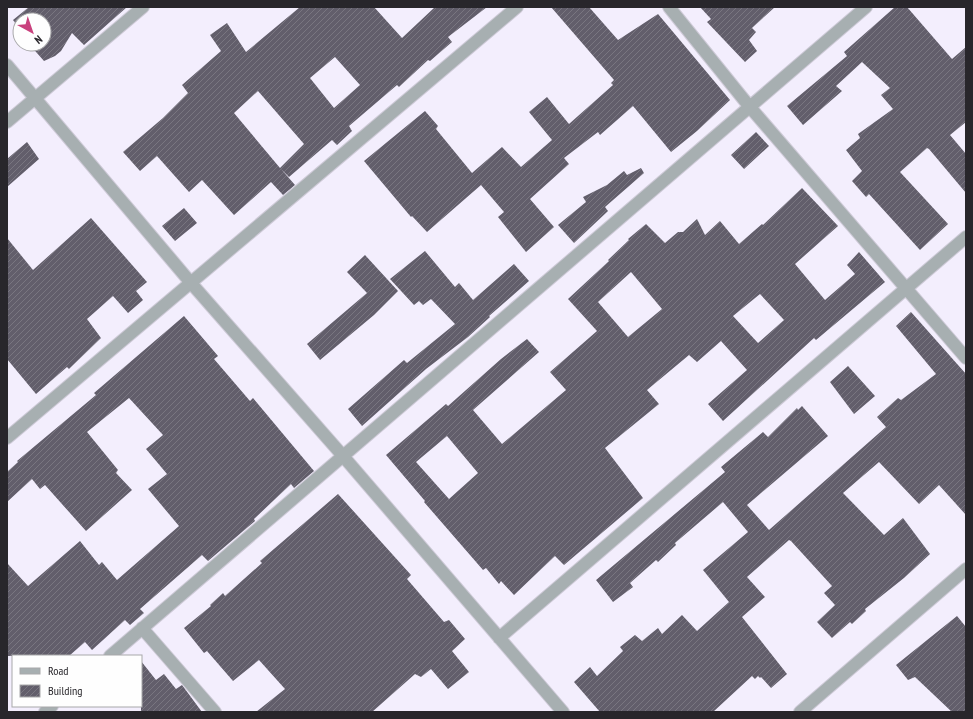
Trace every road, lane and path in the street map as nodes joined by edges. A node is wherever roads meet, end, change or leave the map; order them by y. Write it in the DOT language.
graph roads {
  1 [pos="143,7"];
  2 [pos="517,7"];
  3 [pos="669,7"];
  4 [pos="866,7"];
  5 [pos="7,65"];
  6 [pos="35,98"];
  7 [pos="749,106"];
  8 [pos="7,122"];
  9 [pos="966,237"];
  10 [pos="191,283"];
  11 [pos="906,289"];
  12 [pos="966,358"];
  13 [pos="7,438"];
  14 [pos="343,456"];
  15 [pos="966,569"];
  16 [pos="142,628"];
  17 [pos="499,638"];
  18 [pos="111,655"];
  19 [pos="215,712"];
  20 [pos="563,712"];
  21 [pos="800,712"];
  1 -- 6 [label="street"];
  2 -- 10 [label="street"];
  3 -- 7 [label="street"];
  4 -- 7 [label="street"];
  5 -- 6 [label="street"];
  6 -- 8 [label="street"];
  6 -- 10 [label="street"];
  7 -- 11 [label="street"];
  7 -- 14 [label="street"];
  9 -- 11 [label="street"];
  10 -- 13 [label="street"];
  10 -- 14 [label="street"];
  11 -- 12 [label="street"];
  11 -- 17 [label="street"];
  14 -- 16 [label="street"];
  14 -- 17 [label="street"];
  15 -- 21 [label="street"];
  16 -- 18 [label="street"];
  16 -- 19 [label="street"];
  17 -- 20 [label="street"];
}
